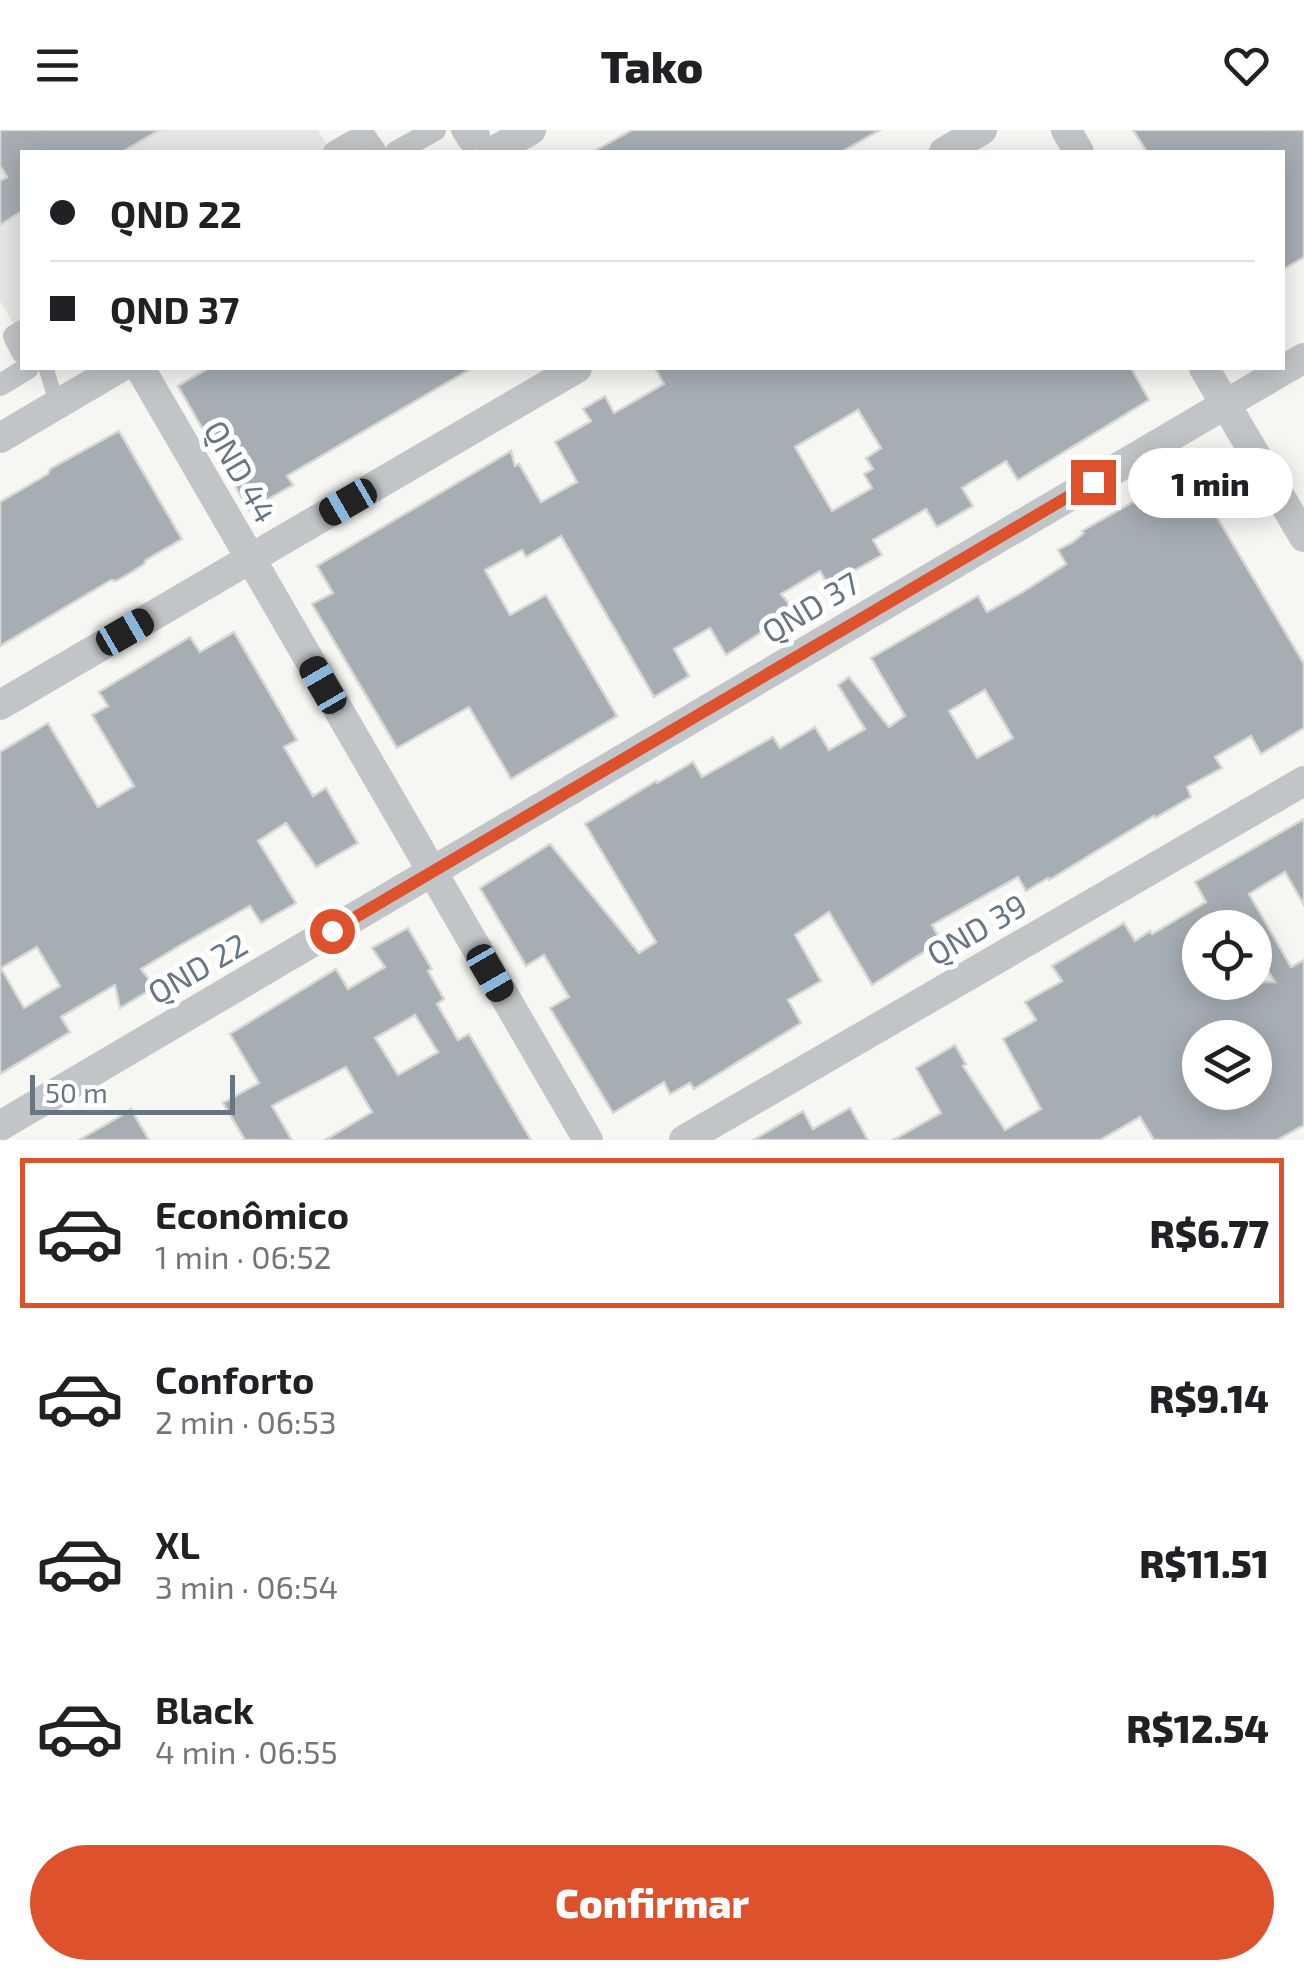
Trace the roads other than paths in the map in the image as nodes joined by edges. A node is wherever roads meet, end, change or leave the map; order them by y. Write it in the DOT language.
graph roads {
  1 [pos="435,130"];
  2 [pos="462,130"];
  3 [pos="476,130"];
  4 [pos="531,130"];
  5 [pos="982,130"];
  6 [pos="338,150"];
  7 [pos="375,150"];
  8 [pos="400,150"];
  9 [pos="496,150"];
  10 [pos="947,150"];
  11 [pos="24,370"];
  12 [pos="47,370"];
  13 [pos="116,370"];
  14 [pos="141,370"];
  15 [pos="574,370"];
  16 [pos="1205,370"];
  17 [pos="1283,370"];
  18 [pos="0,384"];
  19 [pos="57,404"];
  20 [pos="1225,404"];
  21 [pos="0,438"];
  22 [pos="1304,537"];
  23 [pos="250,559"];
  24 [pos="0,705"];
  25 [pos="1304,781"];
  26 [pos="432,873"];
  27 [pos="0,1126"];
  28 [pos="588,1140"];
  29 [pos="684,1140"];
  1 -- 8 [label="street"];
  2 -- 3 [label="street"];
  4 -- 9 [label="street"];
  5 -- 10 [label="street"];
  6 -- 7 [label="street"];
  11 -- 18 [label="street"];
  12 -- 19 [label="lane"];
  13 -- 19 [label="street"];
  14 -- 23 [label="street, QND 44"];
  15 -- 23 [label="street"];
  16 -- 20 [label="street"];
  17 -- 20 [label="street, QND 37"];
  19 -- 21 [label="street"];
  20 -- 22 [label="street"];
  20 -- 26 [label="street, QND 37"];
  23 -- 24 [label="street"];
  23 -- 26 [label="street, QND 44"];
  25 -- 29 [label="street, QND 39"];
  26 -- 27 [label="street, QND 22"];
  26 -- 28 [label="street, QND 44"];
}
